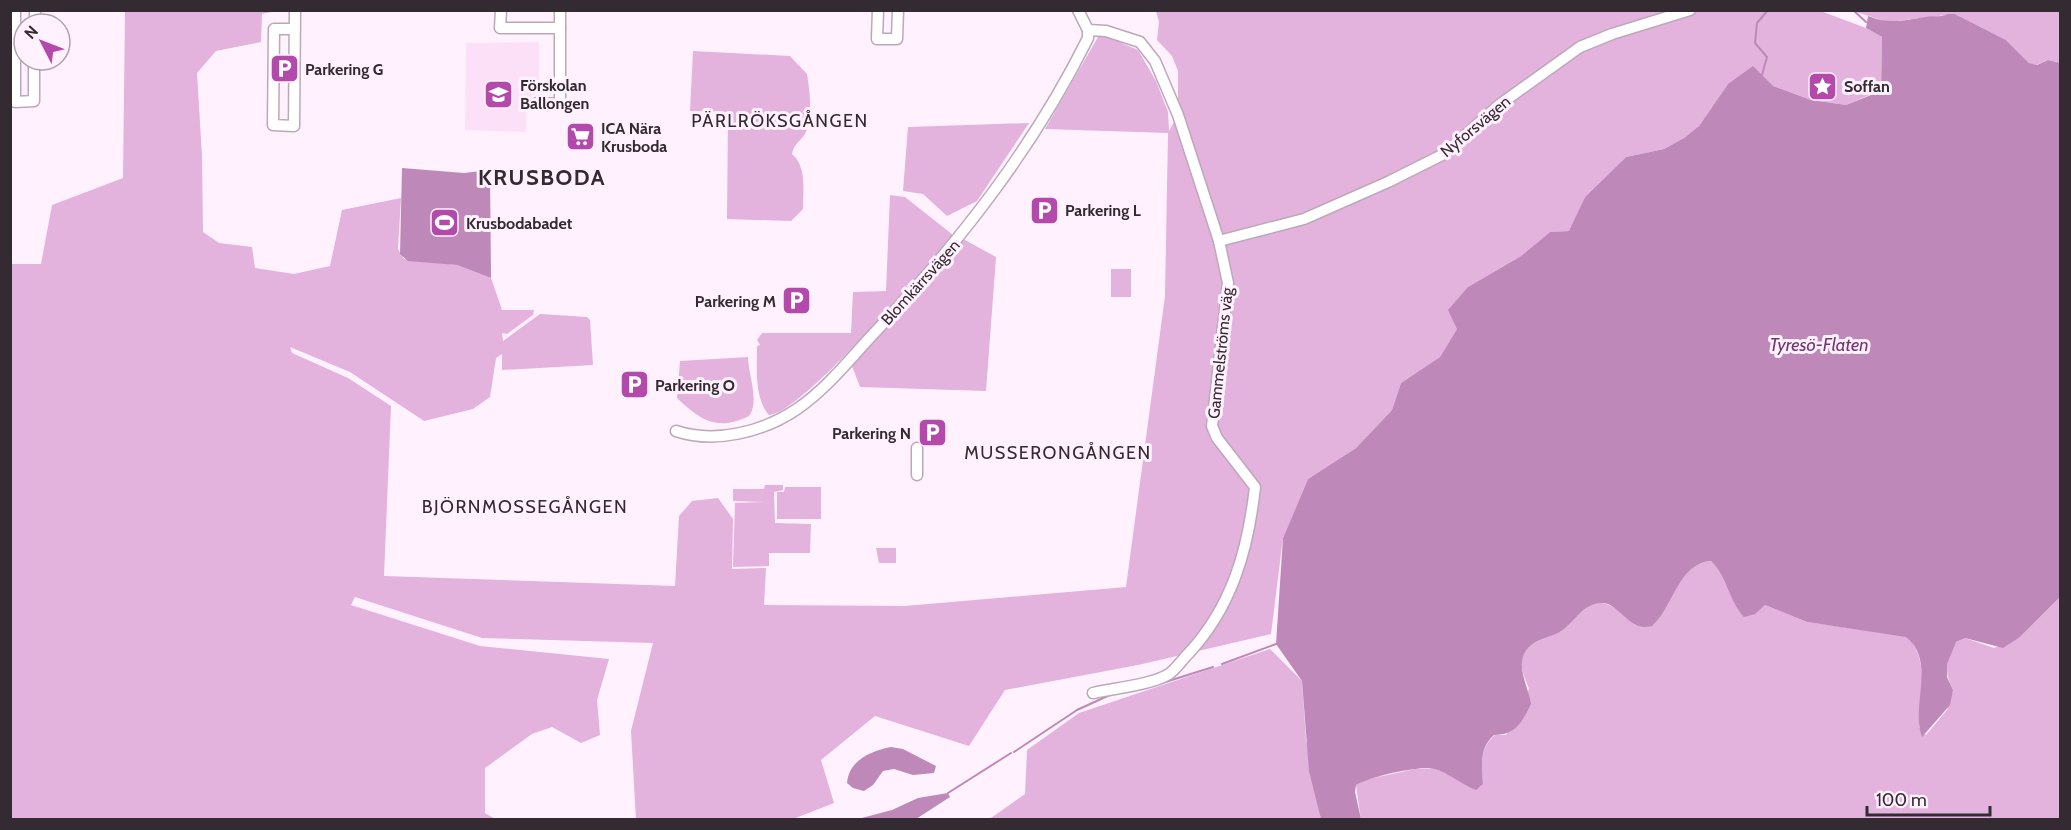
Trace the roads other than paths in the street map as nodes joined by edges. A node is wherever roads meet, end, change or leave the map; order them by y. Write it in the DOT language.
graph roads {
  1 [pos="295,10"];
  2 [pos="501,10"];
  3 [pos="560,10"];
  4 [pos="878,10"];
  5 [pos="898,10"];
  6 [pos="1078,10"];
  7 [pos="1690,10"];
  8 [pos="560,28"];
  9 [pos="295,29"];
  10 [pos="1088,30"];
  11 [pos="15,72"];
  12 [pos="34,72"];
  13 [pos="537,103"];
  14 [pos="1219,242"];
  15 [pos="675,431"];
  16 [pos="917,448"];
  17 [pos="917,475"];
  18 [pos="1093,693"];
  1 -- 9 [label="street"];
  2 -- 8 [label="street"];
  3 -- 8 [label="street"];
  4 -- 5 [label="street"];
  6 -- 10 [label="street"];
  7 -- 14 [label="street, Nyforsvägen"];
  8 -- 13 [label="street"];
  9 -- 9 [label="street"];
  10 -- 14 [label="street, Gammelströms väg"];
  10 -- 15 [label="street, Blomkärrsvägen"];
  11 -- 12 [label="street"];
  14 -- 18 [label="street, Gammelströms väg"];
  16 -- 17 [label="street"];
}
